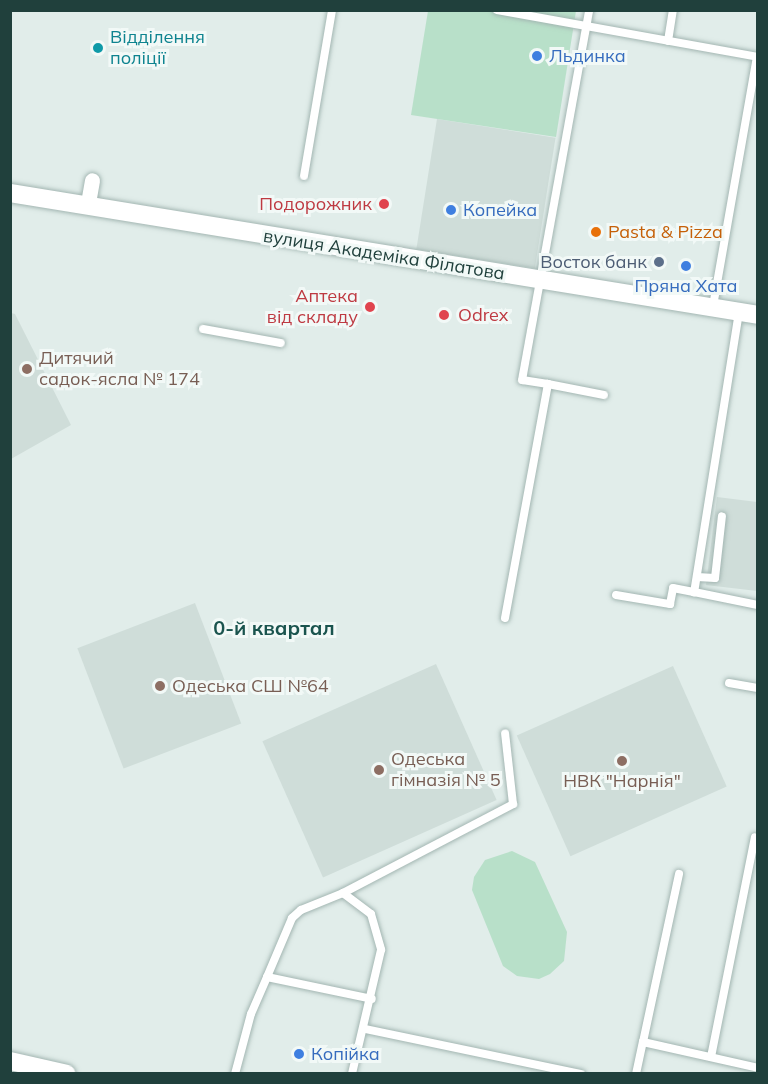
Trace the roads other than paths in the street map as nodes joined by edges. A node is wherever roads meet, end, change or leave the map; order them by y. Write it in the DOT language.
graph roads {
  1 [pos="332,10"];
  2 [pos="498,10"];
  3 [pos="589,10"];
  4 [pos="673,10"];
  5 [pos="586,28"];
  6 [pos="668,41"];
  7 [pos="757,57"];
  8 [pos="304,176"];
  9 [pos="92,180"];
  10 [pos="10,193"];
  11 [pos="88,203"];
  12 [pos="540,280"];
  13 [pos="712,308"];
  14 [pos="739,312"];
  15 [pos="758,315"];
  16 [pos="203,329"];
  17 [pos="281,343"];
  18 [pos="548,384"];
  19 [pos="604,394"];
  20 [pos="722,516"];
  21 [pos="697,577"];
  22 [pos="694,592"];
  23 [pos="616,595"];
  24 [pos="758,605"];
  25 [pos="504,618"];
  26 [pos="729,683"];
  27 [pos="758,688"];
  28 [pos="505,733"];
  29 [pos="755,837"];
  30 [pos="680,874"];
  31 [pos="343,893"];
  32 [pos="267,977"];
  33 [pos="372,999"];
  34 [pos="365,1029"];
  35 [pos="643,1042"];
  36 [pos="711,1057"];
  37 [pos="10,1061"];
  38 [pos="37,1070"];
  39 [pos="754,1070"];
  40 [pos="67,1074"];
  41 [pos="235,1074"];
  42 [pos="352,1074"];
  43 [pos="581,1074"];
  44 [pos="636,1074"];
  1 -- 8 [label="lane"];
  2 -- 5 [label="lane"];
  3 -- 5 [label="lane"];
  4 -- 6 [label="lane"];
  5 -- 6 [label="lane"];
  5 -- 12 [label="lane"];
  6 -- 7 [label="lane"];
  7 -- 13 [label="lane"];
  9 -- 11 [label="street"];
  10 -- 11 [label="main road, вулиця Академіка Філатова"];
  11 -- 12 [label="main road, вулиця Академіка Філатова"];
  12 -- 13 [label="main road, вулиця Академіка Філатова"];
  12 -- 18 [label="lane"];
  13 -- 14 [label="main road, вулиця Академіка Філатова"];
  14 -- 15 [label="main road, вулиця Академіка Філатова"];
  14 -- 21 [label="lane"];
  16 -- 17 [label="lane"];
  18 -- 19 [label="lane"];
  18 -- 25 [label="lane"];
  20 -- 21 [label="lane"];
  21 -- 22 [label="lane"];
  22 -- 23 [label="lane"];
  22 -- 24 [label="lane"];
  26 -- 27 [label="lane"];
  28 -- 31 [label="lane"];
  29 -- 36 [label="lane"];
  30 -- 35 [label="lane"];
  31 -- 32 [label="lane"];
  31 -- 33 [label="lane"];
  32 -- 33 [label="lane"];
  32 -- 41 [label="lane"];
  33 -- 34 [label="lane"];
  34 -- 42 [label="lane"];
  34 -- 43 [label="lane"];
  35 -- 36 [label="lane"];
  35 -- 44 [label="lane"];
  36 -- 39 [label="lane"];
  37 -- 38 [label="main road"];
  38 -- 40 [label="main road"];
}
